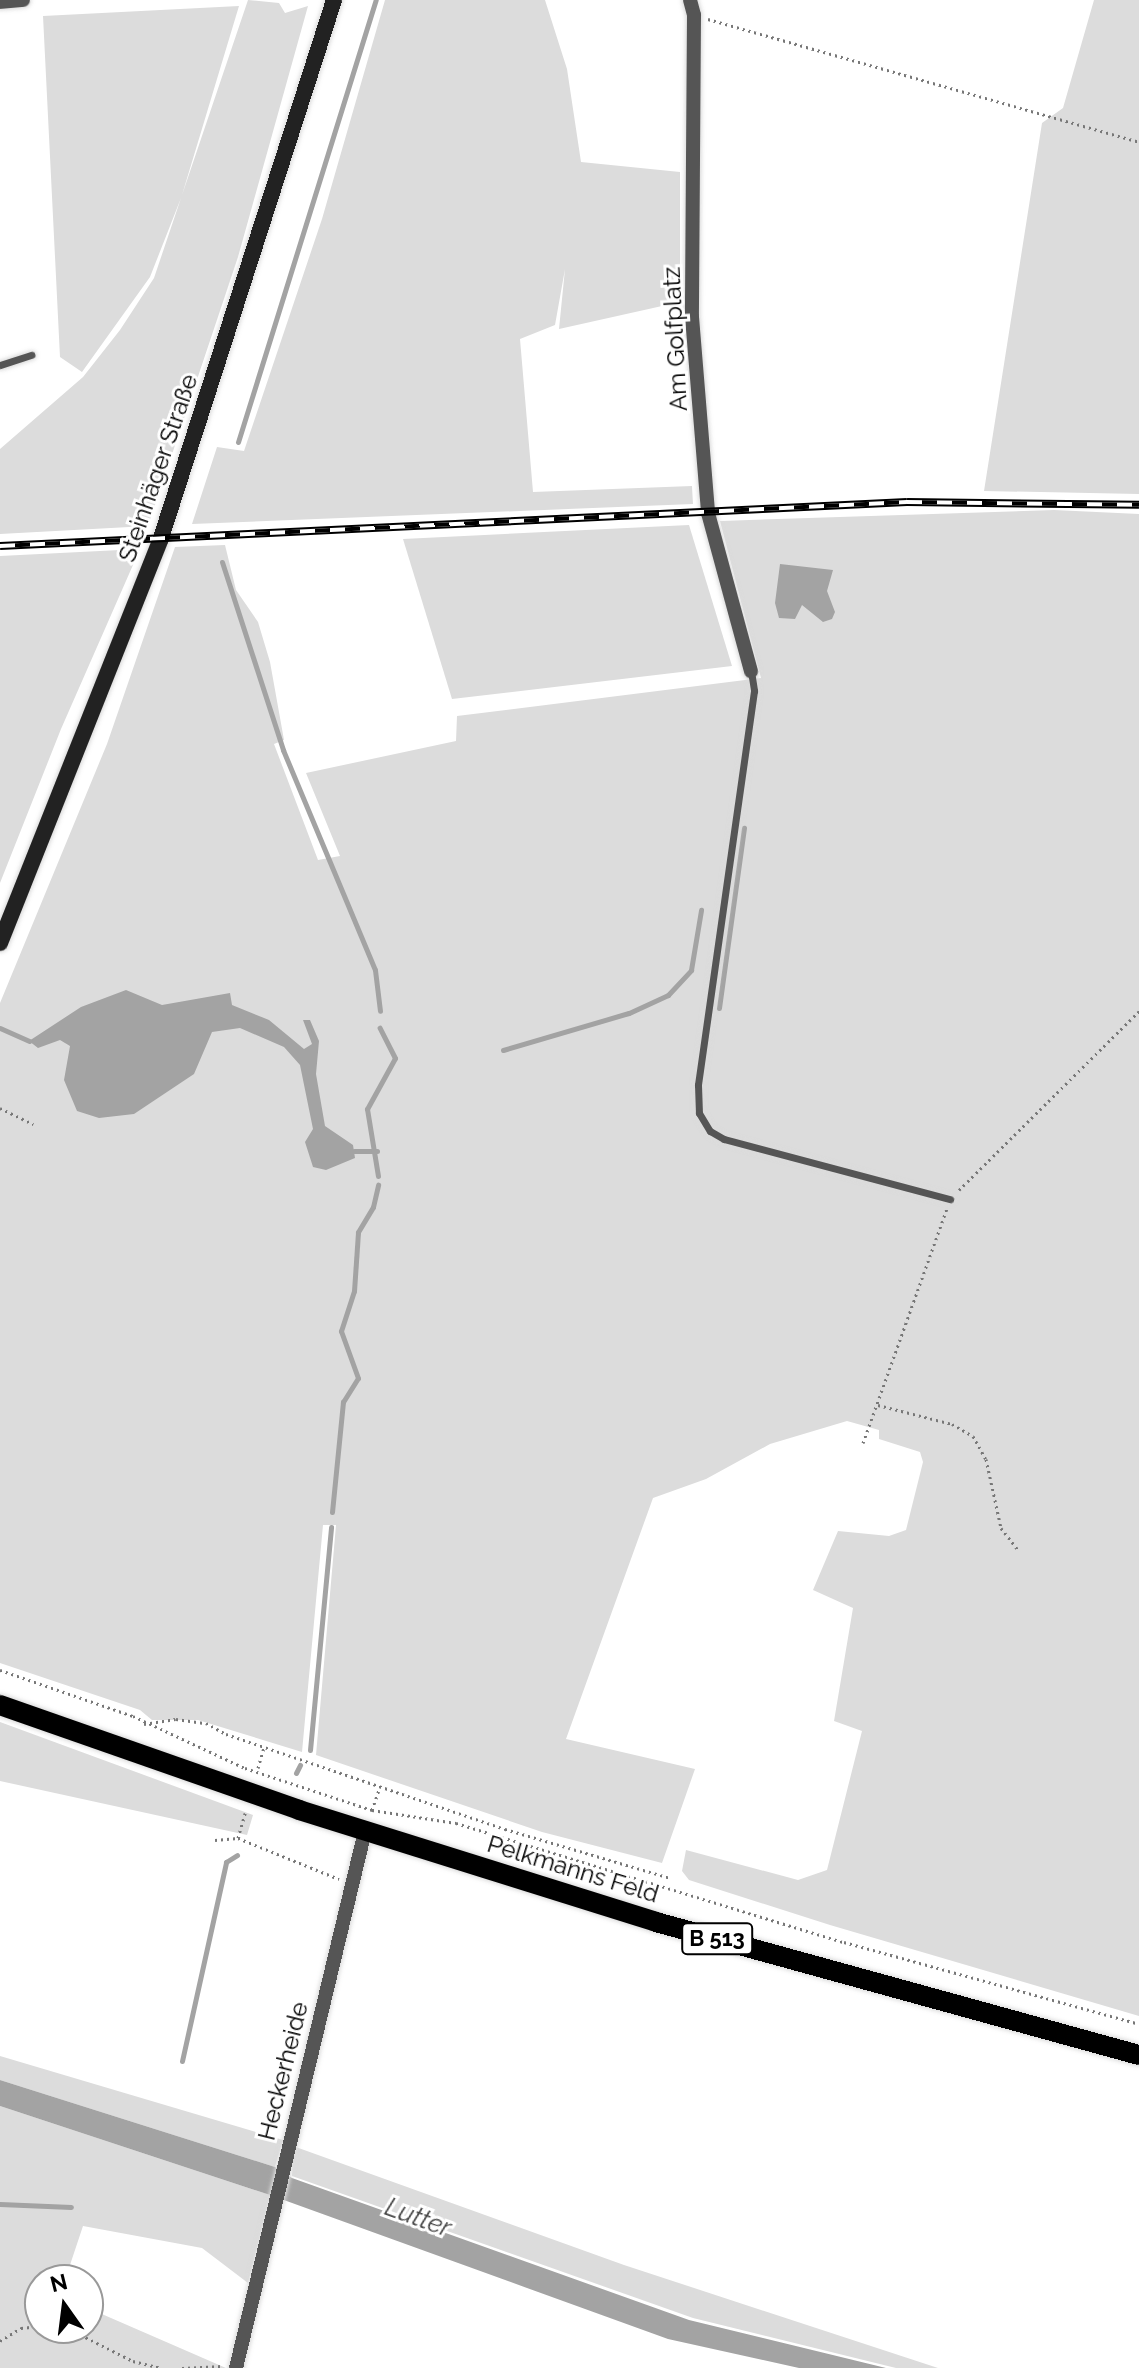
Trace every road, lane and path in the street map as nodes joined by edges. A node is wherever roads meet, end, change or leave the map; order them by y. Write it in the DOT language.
graph roads {
  1 [pos="23,0"];
  2 [pos="334,0"];
  3 [pos="690,0"];
  4 [pos="0,2"];
  5 [pos="694,15"];
  6 [pos="1139,142"];
  7 [pos="31,355"];
  8 [pos="0,365"];
  9 [pos="751,671"];
  10 [pos="0,943"];
  11 [pos="1139,1011"];
  12 [pos="0,1108"];
  13 [pos="33,1124"];
  14 [pos="950,1199"];
  15 [pos="876,1405"];
  16 [pos="863,1443"];
  17 [pos="1019,1551"];
  18 [pos="0,1670"];
  19 [pos="0,1705"];
  20 [pos="144,1724"];
  21 [pos="264,1747"];
  22 [pos="258,1768"];
  23 [pos="380,1787"];
  24 [pos="372,1810"];
  25 [pos="245,1813"];
  26 [pos="365,1831"];
  27 [pos="238,1838"];
  28 [pos="215,1840"];
  29 [pos="670,1878"];
  30 [pos="352,1883"];
  31 [pos="1139,2024"];
  32 [pos="1139,2055"];
  33 [pos="24,2328"];
  34 [pos="0,2341"];
  35 [pos="99,2344"];
  36 [pos="236,2367"];
  37 [pos="161,2368"];
  38 [pos="182,2368"];
  1 -- 4 [label="street"];
  2 -- 10 [label="main road, Steinhäger Straße"];
  3 -- 5 [label="street, Am Golfplatz"];
  5 -- 6 [label="path"];
  5 -- 9 [label="street, Am Golfplatz"];
  7 -- 8 [label="lane"];
  9 -- 14 [label="lane"];
  11 -- 14 [label="path"];
  12 -- 13 [label="path"];
  14 -- 15 [label="path"];
  15 -- 16 [label="path"];
  15 -- 17 [label="path"];
  18 -- 20 [label="path"];
  19 -- 26 [label="main road, Pelkmanns Feld / B 513"];
  20 -- 21 [label="path"];
  20 -- 24 [label="path"];
  21 -- 22 [label="path"];
  21 -- 23 [label="path"];
  23 -- 24 [label="path"];
  23 -- 29 [label="path"];
  24 -- 26 [label="path"];
  24 -- 31 [label="path"];
  25 -- 27 [label="path"];
  26 -- 30 [label="street, Heckerheide"];
  26 -- 32 [label="main road, Pelkmanns Feld / B 513"];
  27 -- 28 [label="path"];
  27 -- 30 [label="path"];
  30 -- 36 [label="street, Heckerheide"];
  33 -- 34 [label="path"];
  35 -- 37 [label="path"];
  36 -- 38 [label="path"];
}
